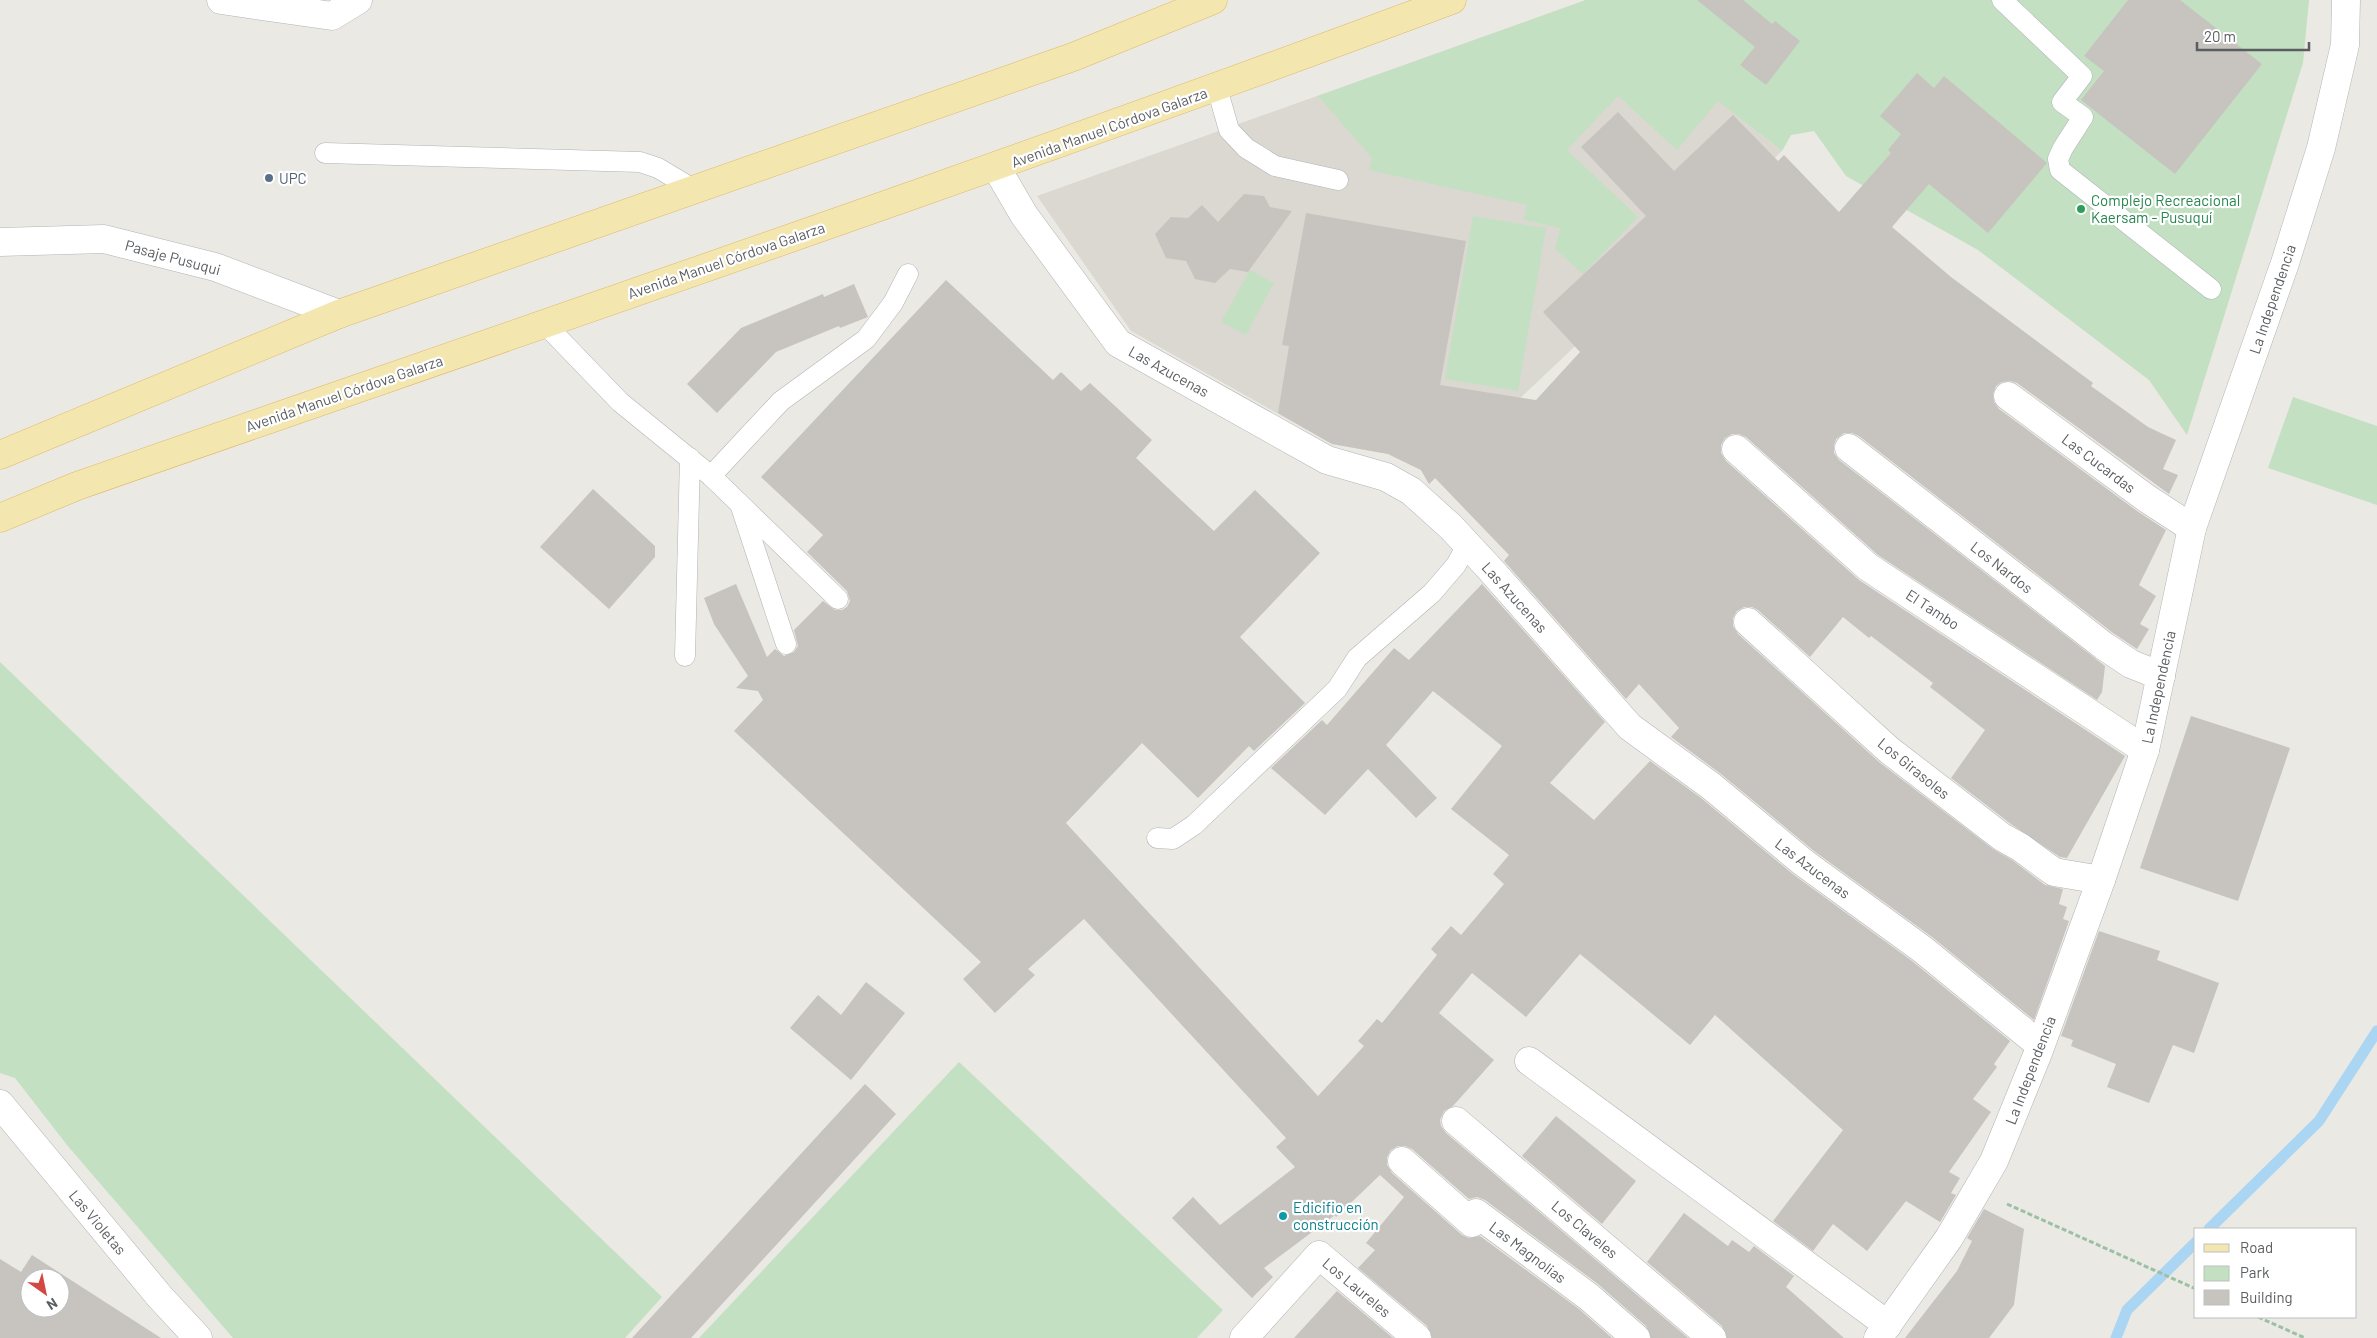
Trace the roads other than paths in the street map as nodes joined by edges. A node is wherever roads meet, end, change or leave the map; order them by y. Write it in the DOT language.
graph roads {
  1 [pos="221,0"];
  2 [pos="358,0"];
  3 [pos="1213,0"];
  4 [pos="1452,0"];
  5 [pos="2002,0"];
  6 [pos="2346,0"];
  7 [pos="1218,88"];
  8 [pos="325,153"];
  9 [pos="996,167"];
  10 [pos="1338,180"];
  11 [pos="693,190"];
  12 [pos="0,242"];
  13 [pos="908,274"];
  14 [pos="2211,289"];
  15 [pos="339,314"];
  16 [pos="544,323"];
  17 [pos="2008,396"];
  18 [pos="1850,448"];
  19 [pos="1736,449"];
  20 [pos="0,455"];
  21 [pos="690,458"];
  22 [pos="710,476"];
  23 [pos="740,505"];
  24 [pos="0,518"];
  25 [pos="2192,528"];
  26 [pos="1467,544"];
  27 [pos="838,599"];
  28 [pos="1748,622"];
  29 [pos="786,644"];
  30 [pos="685,656"];
  31 [pos="2161,676"];
  32 [pos="2145,750"];
  33 [pos="1157,838"];
  34 [pos="2101,880"];
  35 [pos="2040,1045"];
  36 [pos="1529,1061"];
  37 [pos="0,1104"];
  38 [pos="1456,1121"];
  39 [pos="1402,1161"];
  40 [pos="1883,1331"];
  41 [pos="198,1338"];
  42 [pos="1244,1338"];
  43 [pos="1417,1338"];
  44 [pos="1636,1338"];
  45 [pos="1712,1338"];
  1 -- 2 [label="street"];
  3 -- 11 [label="main road"];
  4 -- 7 [label="main road, Avenida Manuel Córdova Galarza"];
  5 -- 14 [label="lane"];
  6 -- 25 [label="street, La Independencia"];
  7 -- 9 [label="main road, Avenida Manuel Córdova Galarza"];
  7 -- 10 [label="lane"];
  8 -- 11 [label="lane"];
  9 -- 16 [label="main road, Avenida Manuel Córdova Galarza"];
  9 -- 26 [label="street, Las Azucenas"];
  11 -- 15 [label="main road"];
  12 -- 15 [label="street, Pasaje Pusuqui"];
  13 -- 22 [label="lane"];
  15 -- 20 [label="main road"];
  16 -- 21 [label="lane"];
  16 -- 24 [label="main road, Avenida Manuel Córdova Galarza"];
  17 -- 25 [label="street, Las Cucardas"];
  18 -- 31 [label="street, Los Nardos"];
  19 -- 32 [label="street, El Tambo"];
  21 -- 22 [label="lane"];
  21 -- 30 [label="lane"];
  22 -- 23 [label="lane"];
  23 -- 27 [label="lane"];
  23 -- 29 [label="lane"];
  25 -- 31 [label="street, La Independencia"];
  26 -- 33 [label="lane"];
  26 -- 35 [label="street, Las Azucenas"];
  28 -- 34 [label="street, Los Girasoles"];
  31 -- 32 [label="street, La Independencia"];
  32 -- 34 [label="street, La Independencia"];
  34 -- 35 [label="street, La Independencia"];
  35 -- 40 [label="street, La Independencia"];
  36 -- 40 [label="street"];
  37 -- 41 [label="street, Las Violetas"];
  38 -- 45 [label="street, Los Claveles"];
  39 -- 44 [label="street, Las Magnolias"];
  42 -- 43 [label="street, Los Laureles"];
}
